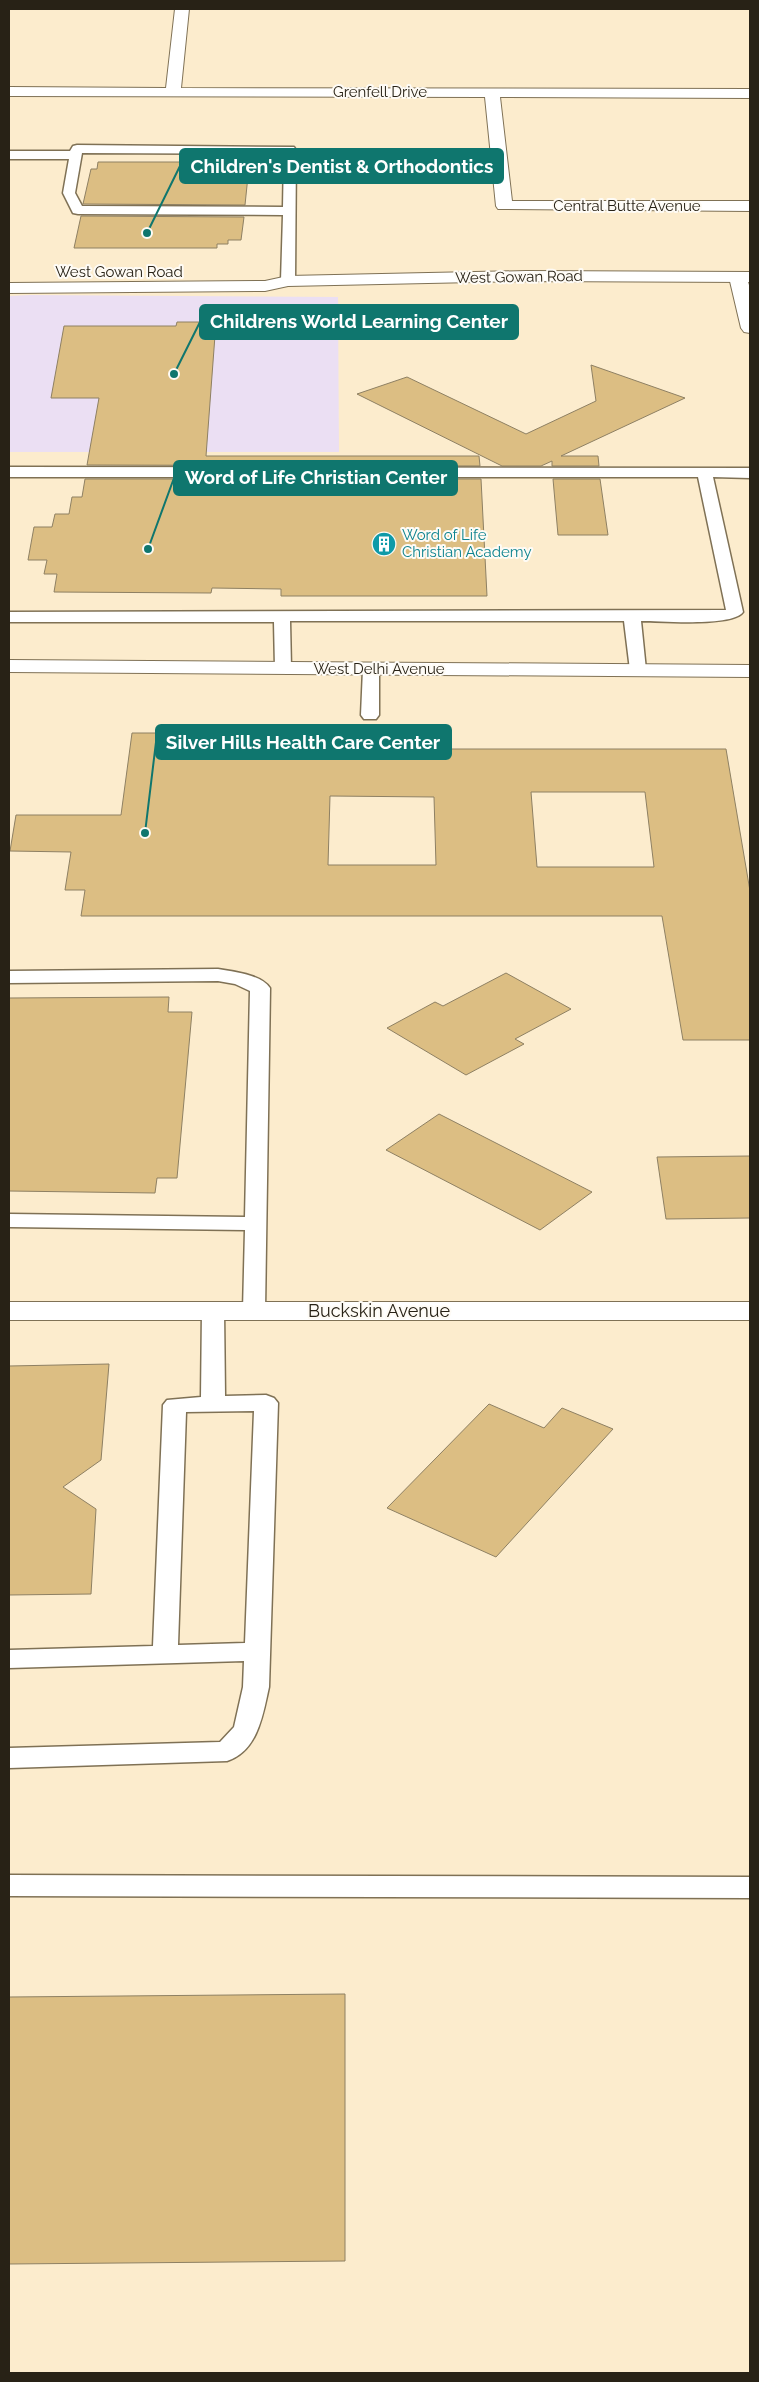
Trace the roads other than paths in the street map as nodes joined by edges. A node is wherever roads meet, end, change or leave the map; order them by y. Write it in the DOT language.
graph roads {
  1 [pos="182,9"];
  2 [pos="9,92"];
  3 [pos="173,92"];
  4 [pos="492,92"];
  5 [pos="750,93"];
  6 [pos="77,154"];
  7 [pos="9,155"];
  8 [pos="750,206"];
  9 [pos="288,211"];
  10 [pos="9,272"];
  11 [pos="744,277"];
  12 [pos="288,281"];
  13 [pos="9,288"];
  14 [pos="750,328"];
  15 [pos="9,472"];
  16 [pos="705,473"];
  17 [pos="750,473"];
  18 [pos="9,617"];
  19 [pos="282,617"];
  20 [pos="632,617"];
  21 [pos="9,666"];
  22 [pos="283,668"];
  23 [pos="370,669"];
  24 [pos="638,670"];
  25 [pos="750,671"];
  26 [pos="370,714"];
  27 [pos="9,977"];
  28 [pos="9,1222"];
  29 [pos="257,1224"];
  30 [pos="213,1310"];
  31 [pos="254,1310"];
  32 [pos="9,1311"];
  33 [pos="750,1311"];
  34 [pos="213,1403"];
  35 [pos="257,1652"];
  36 [pos="166,1654"];
  37 [pos="9,1660"];
  38 [pos="9,1758"];
  39 [pos="9,1885"];
  40 [pos="750,1888"];
  1 -- 3 [label="street"];
  2 -- 3 [label="street, Grenfell Drive"];
  3 -- 4 [label="street, Grenfell Drive"];
  4 -- 5 [label="street, Grenfell Drive"];
  4 -- 8 [label="street, Central Butte Avenue"];
  6 -- 7 [label="lane"];
  6 -- 9 [label="lane"];
  6 -- 9 [label="lane"];
  9 -- 12 [label="lane"];
  10 -- 12 [label="street, West Gowan Road"];
  11 -- 12 [label="street, West Gowan Road"];
  11 -- 14 [label="street"];
  12 -- 13 [label="street, West Gowan Road"];
  15 -- 16 [label="lane"];
  16 -- 17 [label="lane"];
  16 -- 20 [label="lane"];
  18 -- 19 [label="lane"];
  19 -- 20 [label="lane"];
  19 -- 22 [label="lane"];
  20 -- 24 [label="lane"];
  21 -- 22 [label="street, West Delhi Avenue"];
  22 -- 23 [label="street, West Delhi Avenue"];
  23 -- 24 [label="street, West Delhi Avenue"];
  23 -- 26 [label="lane"];
  24 -- 25 [label="street, West Delhi Avenue"];
  27 -- 29 [label="lane"];
  28 -- 29 [label="lane"];
  29 -- 31 [label="lane"];
  30 -- 31 [label="street, Buckskin Avenue"];
  30 -- 32 [label="street, Buckskin Avenue"];
  30 -- 34 [label="lane"];
  31 -- 33 [label="street, Buckskin Avenue"];
  34 -- 35 [label="lane"];
  34 -- 36 [label="lane"];
  35 -- 36 [label="lane"];
  35 -- 38 [label="lane"];
  36 -- 37 [label="lane"];
  39 -- 40 [label="lane"];
}
